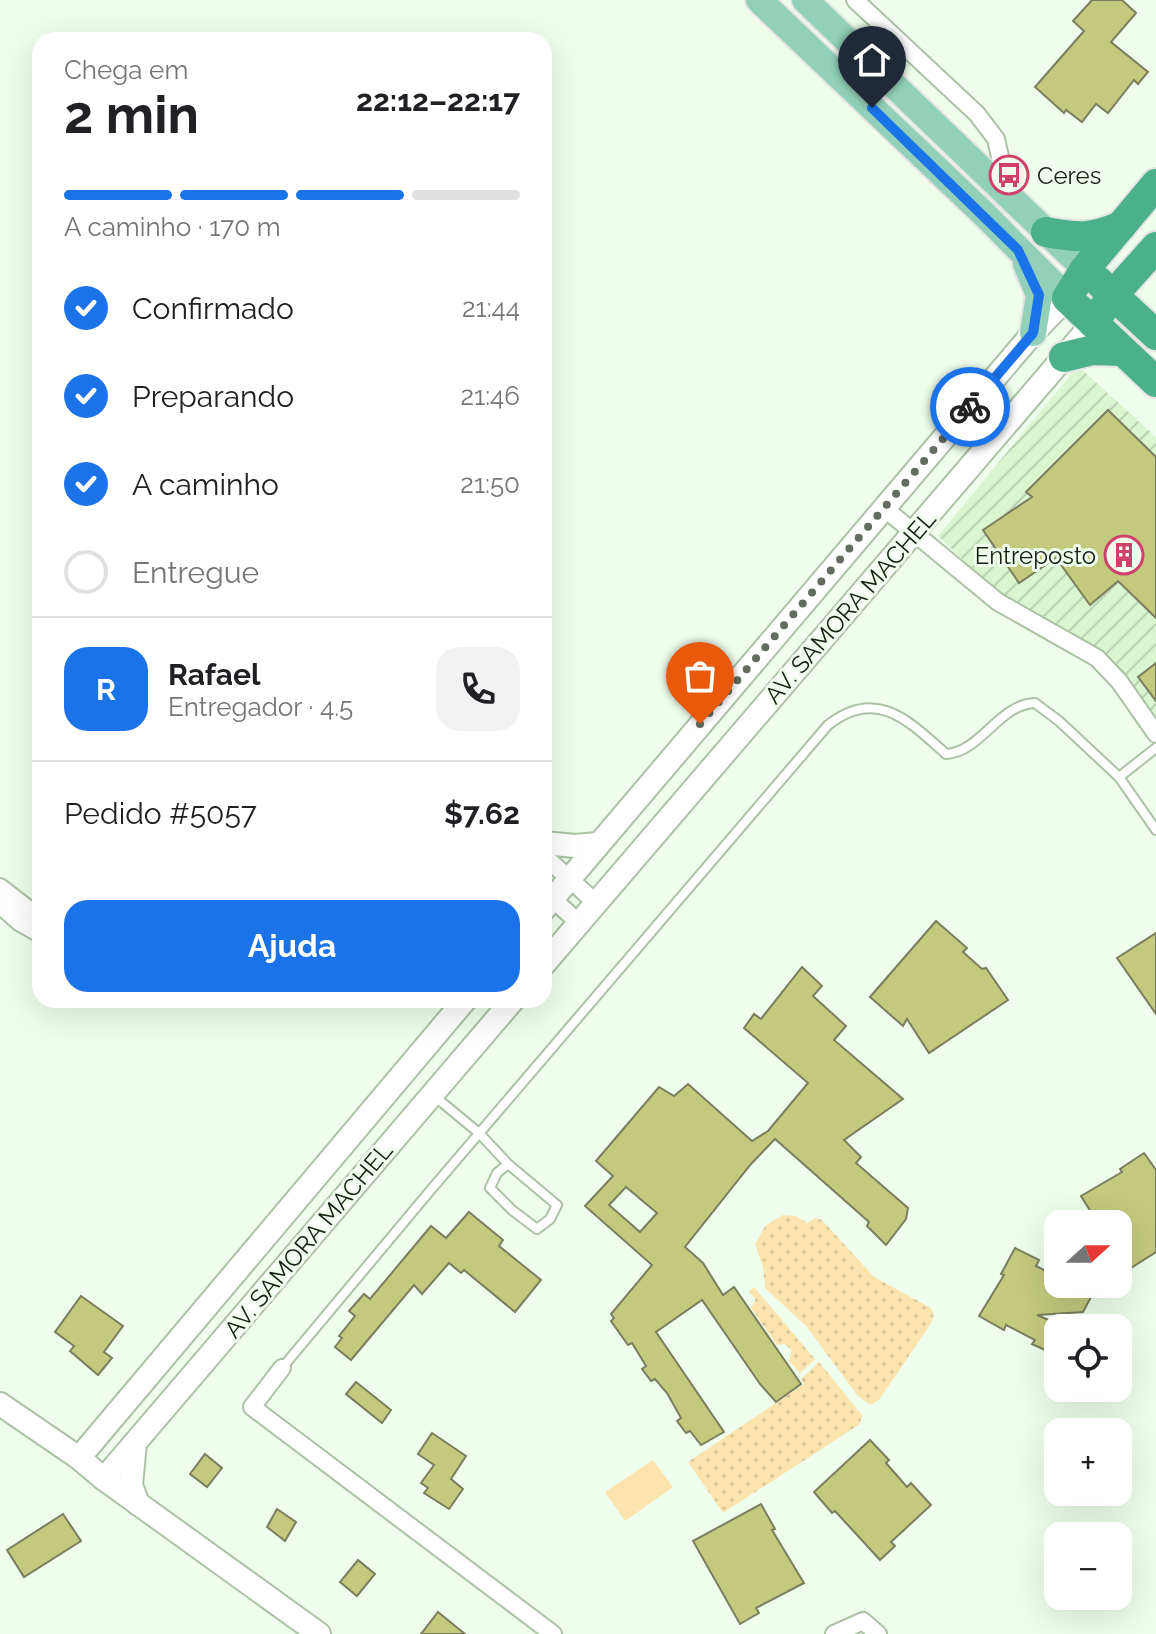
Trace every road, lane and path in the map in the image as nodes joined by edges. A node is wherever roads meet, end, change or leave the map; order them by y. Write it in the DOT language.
graph roads {
  1 [pos="759,0"];
  2 [pos="805,0"];
  3 [pos="855,0"];
  4 [pos="1156,184"];
  5 [pos="1009,197"];
  6 [pos="1121,226"];
  7 [pos="1046,232"];
  8 [pos="1156,247"];
  9 [pos="1018,250"];
  10 [pos="1085,269"];
  11 [pos="1113,295"];
  12 [pos="1067,298"];
  13 [pos="1093,323"];
  14 [pos="1033,333"];
  15 [pos="1156,335"];
  16 [pos="1122,351"];
  17 [pos="1064,357"];
  18 [pos="1156,382"];
  19 [pos="884,508"];
  20 [pos="914,532"];
  21 [pos="1156,734"];
  22 [pos="1156,748"];
  23 [pos="1119,777"];
  24 [pos="1156,830"];
  25 [pos="552,844"];
  26 [pos="597,844"];
  27 [pos="552,863"];
  28 [pos="570,878"];
  29 [pos="0,887"];
  30 [pos="552,894"];
  31 [pos="595,902"];
  32 [pos="552,903"];
  33 [pos="0,905"];
  34 [pos="32,912"];
  35 [pos="579,923"];
  36 [pos="32,929"];
  37 [pos="552,955"];
  38 [pos="458,1008"];
  39 [pos="506,1008"];
  40 [pos="432,1094"];
  41 [pos="479,1133"];
  42 [pos="508,1164"];
  43 [pos="282,1368"];
  44 [pos="0,1404"];
  45 [pos="108,1425"];
  46 [pos="34,1428"];
  47 [pos="135,1443"];
  48 [pos="79,1458"];
  49 [pos="104,1479"];
  50 [pos="138,1504"];
  51 [pos="319,1634"];
  52 [pos="553,1634"];
  53 [pos="834,1634"];
  54 [pos="878,1634"];
  1 -- 9 [label="main road"];
  2 -- 5 [label="main road"];
  3 -- 5 [label="street"];
  4 -- 6 [label="highway"];
  5 -- 7 [label="main road"];
  6 -- 7 [label="highway"];
  6 -- 10 [label="highway"];
  7 -- 10 [label="main road"];
  8 -- 11 [label="highway"];
  9 -- 12 [label="main road"];
  9 -- 14 [label="main road"];
  10 -- 11 [label="highway"];
  10 -- 12 [label="highway"];
  11 -- 13 [label="highway"];
  11 -- 15 [label="highway"];
  12 -- 13 [label="highway"];
  12 -- 14 [label="main road, AV. SAMORA MACHEL"];
  13 -- 16 [label="highway"];
  13 -- 17 [label="main road, AV. SAMORA MACHEL"];
  14 -- 19 [label="main road, AV. SAMORA MACHEL"];
  16 -- 17 [label="highway"];
  16 -- 18 [label="highway"];
  17 -- 20 [label="main road, AV. SAMORA MACHEL"];
  19 -- 20 [label="street"];
  19 -- 26 [label="main road, AV. SAMORA MACHEL"];
  20 -- 21 [label="street"];
  20 -- 31 [label="main road, AV. SAMORA MACHEL"];
  22 -- 23 [label="lane"];
  23 -- 24 [label="lane"];
  23 -- 41 [label="lane"];
  25 -- 26 [label="main road"];
  26 -- 28 [label="main road, AV. SAMORA MACHEL"];
  27 -- 28 [label="street"];
  28 -- 30 [label="main road, AV. SAMORA MACHEL"];
  28 -- 31 [label="street"];
  29 -- 34 [label="street"];
  31 -- 35 [label="main road, AV. SAMORA MACHEL"];
  32 -- 35 [label="street"];
  33 -- 36 [label="street"];
  35 -- 37 [label="main road, AV. SAMORA MACHEL"];
  38 -- 45 [label="main road, AV. SAMORA MACHEL"];
  39 -- 40 [label="main road, AV. SAMORA MACHEL"];
  40 -- 41 [label="lane"];
  40 -- 47 [label="main road, AV. SAMORA MACHEL"];
  41 -- 42 [label="lane"];
  41 -- 43 [label="lane"];
  42 -- 42 [label="lane"];
  43 -- 52 [label="street"];
  44 -- 46 [label="main road"];
  45 -- 46 [label="main road"];
  45 -- 48 [label="main road, AV. SAMORA MACHEL"];
  46 -- 48 [label="main road"];
  47 -- 49 [label="main road, AV. SAMORA MACHEL"];
  47 -- 50 [label="main road"];
  48 -- 49 [label="main road"];
  49 -- 50 [label="main road"];
  50 -- 51 [label="main road"];
  53 -- 54 [label="street"];
}
